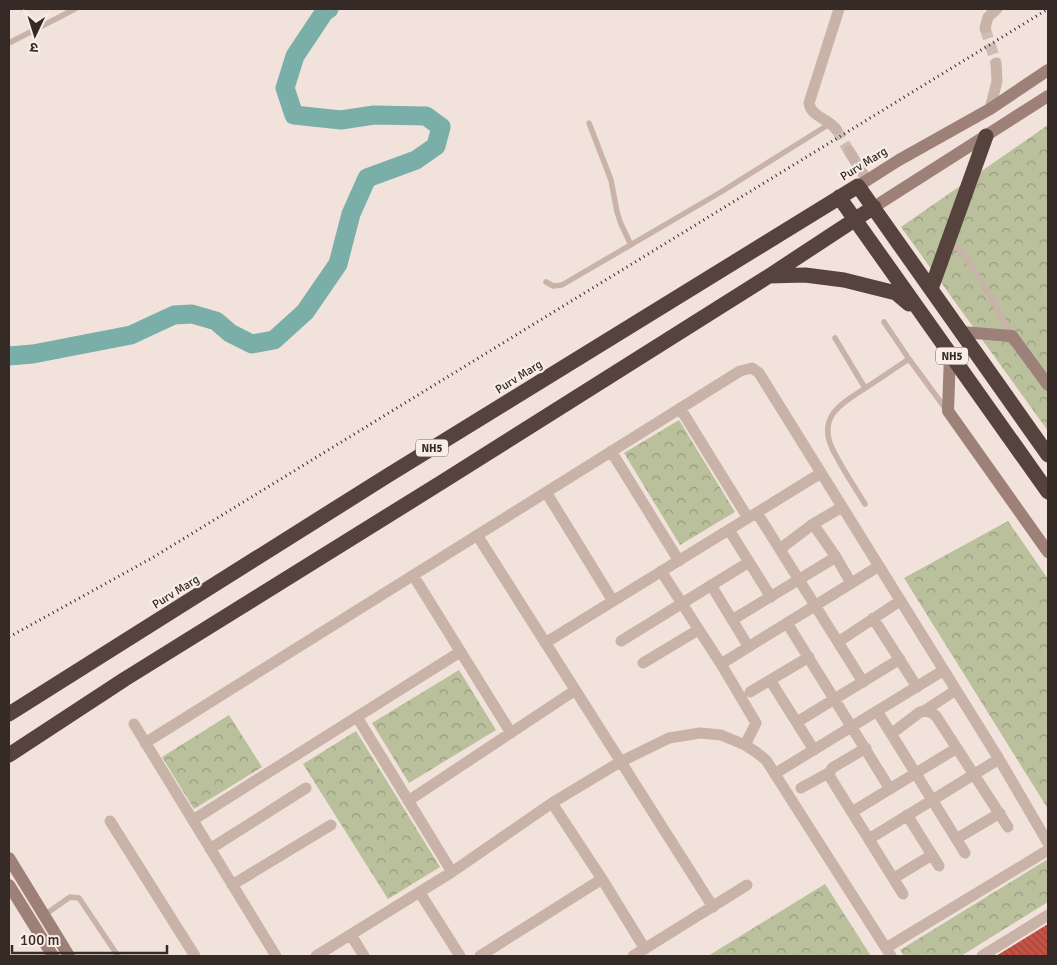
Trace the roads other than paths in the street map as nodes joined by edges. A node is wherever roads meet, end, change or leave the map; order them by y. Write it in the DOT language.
graph roads {
  1 [pos="75,9"];
  2 [pos="839,9"];
  3 [pos="997,9"];
  4 [pos="985,18"];
  5 [pos="9,44"];
  6 [pos="996,63"];
  7 [pos="1048,70"];
  8 [pos="1048,96"];
  9 [pos="990,108"];
  10 [pos="589,123"];
  11 [pos="834,126"];
  12 [pos="986,136"];
  13 [pos="850,151"];
  14 [pos="863,183"];
  15 [pos="839,197"];
  16 [pos="874,207"];
  17 [pos="855,220"];
  18 [pos="948,242"];
  19 [pos="631,245"];
  20 [pos="768,276"];
  21 [pos="546,282"];
  22 [pos="932,289"];
  23 [pos="925,318"];
  24 [pos="884,322"];
  25 [pos="962,332"];
  26 [pos="1012,336"];
  27 [pos="835,338"];
  28 [pos="950,354"];
  29 [pos="909,359"];
  30 [pos="1048,385"];
  31 [pos="865,388"];
  32 [pos="680,408"];
  33 [pos="948,412"];
  34 [pos="611,451"];
  35 [pos="1048,455"];
  36 [pos="821,473"];
  37 [pos="546,492"];
  38 [pos="1048,492"];
  39 [pos="865,504"];
  40 [pos="842,507"];
  41 [pos="753,515"];
  42 [pos="813,524"];
  43 [pos="729,530"];
  44 [pos="477,535"];
  45 [pos="780,549"];
  46 [pos="1048,552"];
  47 [pos="836,557"];
  48 [pos="679,561"];
  49 [pos="749,562"];
  50 [pos="878,566"];
  51 [pos="661,572"];
  52 [pos="413,575"];
  53 [pos="799,580"];
  54 [pos="851,583"];
  55 [pos="711,585"];
  56 [pos="771,597"];
  57 [pos="613,601"];
  58 [pos="900,601"];
  59 [pos="681,604"];
  60 [pos="814,606"];
  61 [pos="873,618"];
  62 [pos="732,620"];
  63 [pos="787,623"];
  64 [pos="698,630"];
  65 [pos="621,640"];
  66 [pos="838,642"];
  67 [pos="545,643"];
  68 [pos="748,646"];
  69 [pos="460,652"];
  70 [pos="809,657"];
  71 [pos="900,659"];
  72 [pos="643,663"];
  73 [pos="721,664"];
  74 [pos="944,670"];
  75 [pos="770,680"];
  76 [pos="863,682"];
  77 [pos="917,686"];
  78 [pos="956,690"];
  79 [pos="574,691"];
  80 [pos="750,692"];
  81 [pos="835,699"];
  82 [pos="877,711"];
  83 [pos="924,711"];
  84 [pos="9,714"];
  85 [pos="357,717"];
  86 [pos="797,722"];
  87 [pos="134,724"];
  88 [pos="852,727"];
  89 [pos="511,733"];
  90 [pos="891,734"];
  91 [pos="145,743"];
  92 [pos="745,745"];
  93 [pos="866,748"];
  94 [pos="957,748"];
  95 [pos="814,750"];
  96 [pos="10,757"];
  97 [pos="999,759"];
  98 [pos="620,762"];
  99 [pos="830,772"];
  100 [pos="776,773"];
  101 [pos="916,773"];
  102 [pos="974,775"];
  103 [pos="306,788"];
  104 [pos="801,788"];
  105 [pos="890,789"];
  106 [pos="932,800"];
  107 [pos="408,801"];
  108 [pos="552,803"];
  109 [pos="852,812"];
  110 [pos="1000,813"];
  111 [pos="907,815"];
  112 [pos="193,820"];
  113 [pos="110,821"];
  114 [pos="331,825"];
  115 [pos="1008,827"];
  116 [pos="869,839"];
  117 [pos="956,839"];
  118 [pos="1048,843"];
  119 [pos="210,849"];
  120 [pos="1048,850"];
  121 [pos="965,853"];
  122 [pos="932,855"];
  123 [pos="9,858"];
  124 [pos="939,866"];
  125 [pos="452,872"];
  126 [pos="894,878"];
  127 [pos="602,879"];
  128 [pos="9,885"];
  129 [pos="232,885"];
  130 [pos="747,885"];
  131 [pos="420,893"];
  132 [pos="903,894"];
  133 [pos="713,907"];
  134 [pos="44,915"];
  135 [pos="1048,915"];
  136 [pos="32,923"];
  137 [pos="351,935"];
  138 [pos="645,949"];
  139 [pos="888,952"];
  140 [pos="53,956"];
  141 [pos="69,956"];
  142 [pos="118,956"];
  143 [pos="195,956"];
  144 [pos="276,956"];
  145 [pos="316,956"];
  146 [pos="364,956"];
  147 [pos="460,956"];
  148 [pos="480,956"];
  149 [pos="633,956"];
  150 [pos="982,956"];
  1 -- 5 [label="lane"];
  2 -- 11 [label="street"];
  3 -- 4 [label="street"];
  6 -- 9 [label="street"];
  7 -- 9 [label="street, Purv Marg"];
  8 -- 12 [label="street"];
  9 -- 14 [label="street, Purv Marg"];
  10 -- 19 [label="lane"];
  11 -- 19 [label="lane"];
  12 -- 16 [label="street"];
  12 -- 18 [label="highway"];
  13 -- 14 [label="street"];
  14 -- 15 [label="highway, Purv Marg / NH5"];
  14 -- 16 [label="highway, NH5"];
  15 -- 17 [label="highway, NH5"];
  15 -- 84 [label="highway, Purv Marg / NH5"];
  16 -- 17 [label="highway, NH5"];
  16 -- 22 [label="highway, NH5"];
  17 -- 20 [label="highway, NH5"];
  17 -- 23 [label="highway, NH5"];
  18 -- 22 [label="highway"];
  18 -- 26 [label="lane"];
  19 -- 21 [label="lane"];
  20 -- 23 [label="highway"];
  20 -- 96 [label="highway, NH5"];
  22 -- 25 [label="highway, NH5"];
  23 -- 28 [label="highway, NH5"];
  24 -- 29 [label="lane"];
  25 -- 26 [label="street"];
  25 -- 35 [label="highway, NH5"];
  26 -- 30 [label="street"];
  27 -- 31 [label="lane"];
  28 -- 33 [label="street"];
  28 -- 38 [label="highway, NH5"];
  29 -- 31 [label="lane"];
  29 -- 33 [label="lane"];
  31 -- 39 [label="lane"];
  32 -- 34 [label="street"];
  32 -- 36 [label="street"];
  32 -- 41 [label="street"];
  33 -- 46 [label="street"];
  34 -- 37 [label="street"];
  34 -- 48 [label="street"];
  36 -- 40 [label="street"];
  36 -- 41 [label="street"];
  37 -- 44 [label="street"];
  37 -- 57 [label="street"];
  40 -- 42 [label="street"];
  40 -- 50 [label="street"];
  41 -- 43 [label="street"];
  41 -- 45 [label="street"];
  42 -- 45 [label="street"];
  42 -- 47 [label="street"];
  43 -- 48 [label="street"];
  43 -- 49 [label="street"];
  44 -- 52 [label="street"];
  44 -- 67 [label="street"];
  45 -- 53 [label="street"];
  47 -- 53 [label="street"];
  47 -- 54 [label="street"];
  48 -- 51 [label="street"];
  49 -- 55 [label="street"];
  49 -- 56 [label="street"];
  50 -- 54 [label="street"];
  50 -- 58 [label="street"];
  51 -- 57 [label="street"];
  51 -- 59 [label="street"];
  52 -- 69 [label="street"];
  52 -- 91 [label="street"];
  53 -- 56 [label="street"];
  53 -- 60 [label="street"];
  54 -- 60 [label="street"];
  55 -- 59 [label="street"];
  55 -- 62 [label="street"];
  56 -- 62 [label="street"];
  57 -- 67 [label="street"];
  58 -- 61 [label="street"];
  58 -- 74 [label="street"];
  59 -- 64 [label="street"];
  59 -- 65 [label="street"];
  60 -- 63 [label="street"];
  60 -- 66 [label="street"];
  61 -- 66 [label="street"];
  61 -- 71 [label="street"];
  62 -- 68 [label="street"];
  63 -- 68 [label="street"];
  63 -- 70 [label="street"];
  64 -- 72 [label="street"];
  64 -- 73 [label="street"];
  66 -- 76 [label="street"];
  67 -- 79 [label="street"];
  68 -- 73 [label="street"];
  69 -- 85 [label="street"];
  69 -- 89 [label="street"];
  70 -- 75 [label="street"];
  70 -- 81 [label="street"];
  71 -- 76 [label="street"];
  71 -- 77 [label="street"];
  73 -- 92 [label="street"];
  74 -- 77 [label="street"];
  74 -- 78 [label="street"];
  75 -- 80 [label="street"];
  75 -- 86 [label="street"];
  76 -- 81 [label="street"];
  77 -- 82 [label="street"];
  78 -- 83 [label="street"];
  78 -- 97 [label="street"];
  79 -- 89 [label="street"];
  79 -- 98 [label="street"];
  81 -- 86 [label="street"];
  81 -- 88 [label="street"];
  82 -- 88 [label="street"];
  82 -- 90 [label="street"];
  83 -- 90 [label="street"];
  83 -- 94 [label="street"];
  85 -- 107 [label="street"];
  85 -- 112 [label="street"];
  86 -- 95 [label="street"];
  87 -- 91 [label="street"];
  88 -- 93 [label="street"];
  88 -- 95 [label="street"];
  89 -- 107 [label="street"];
  90 -- 101 [label="street"];
  91 -- 112 [label="street"];
  92 -- 98 [label="street"];
  92 -- 100 [label="street"];
  93 -- 99 [label="street"];
  93 -- 105 [label="street"];
  94 -- 101 [label="street"];
  94 -- 102 [label="street"];
  95 -- 100 [label="street"];
  97 -- 102 [label="street"];
  97 -- 118 [label="street"];
  98 -- 108 [label="street"];
  98 -- 133 [label="street"];
  99 -- 104 [label="street"];
  99 -- 109 [label="street"];
  100 -- 139 [label="street"];
  101 -- 105 [label="street"];
  101 -- 106 [label="street"];
  102 -- 106 [label="street"];
  102 -- 110 [label="street"];
  103 -- 119 [label="street"];
  105 -- 109 [label="street"];
  106 -- 111 [label="street"];
  106 -- 117 [label="street"];
  107 -- 125 [label="street"];
  108 -- 125 [label="street"];
  108 -- 127 [label="street"];
  109 -- 116 [label="street"];
  110 -- 115 [label="street"];
  110 -- 117 [label="street"];
  111 -- 116 [label="street"];
  111 -- 122 [label="street"];
  112 -- 119 [label="street"];
  113 -- 143 [label="street"];
  114 -- 129 [label="street"];
  116 -- 126 [label="street"];
  117 -- 121 [label="street"];
  119 -- 129 [label="street"];
  120 -- 139 [label="street"];
  122 -- 124 [label="street"];
  122 -- 126 [label="street"];
  123 -- 134 [label="street"];
  125 -- 131 [label="street"];
  126 -- 132 [label="street"];
  127 -- 138 [label="street"];
  127 -- 148 [label="street"];
  128 -- 136 [label="street"];
  129 -- 144 [label="street"];
  130 -- 133 [label="street"];
  131 -- 137 [label="street"];
  131 -- 147 [label="street"];
  133 -- 138 [label="street"];
  134 -- 136 [label="lane"];
  134 -- 141 [label="street"];
  134 -- 142 [label="lane"];
  135 -- 150 [label="street"];
  136 -- 140 [label="street"];
  137 -- 145 [label="street"];
  137 -- 146 [label="street"];
  138 -- 149 [label="street"];
}
